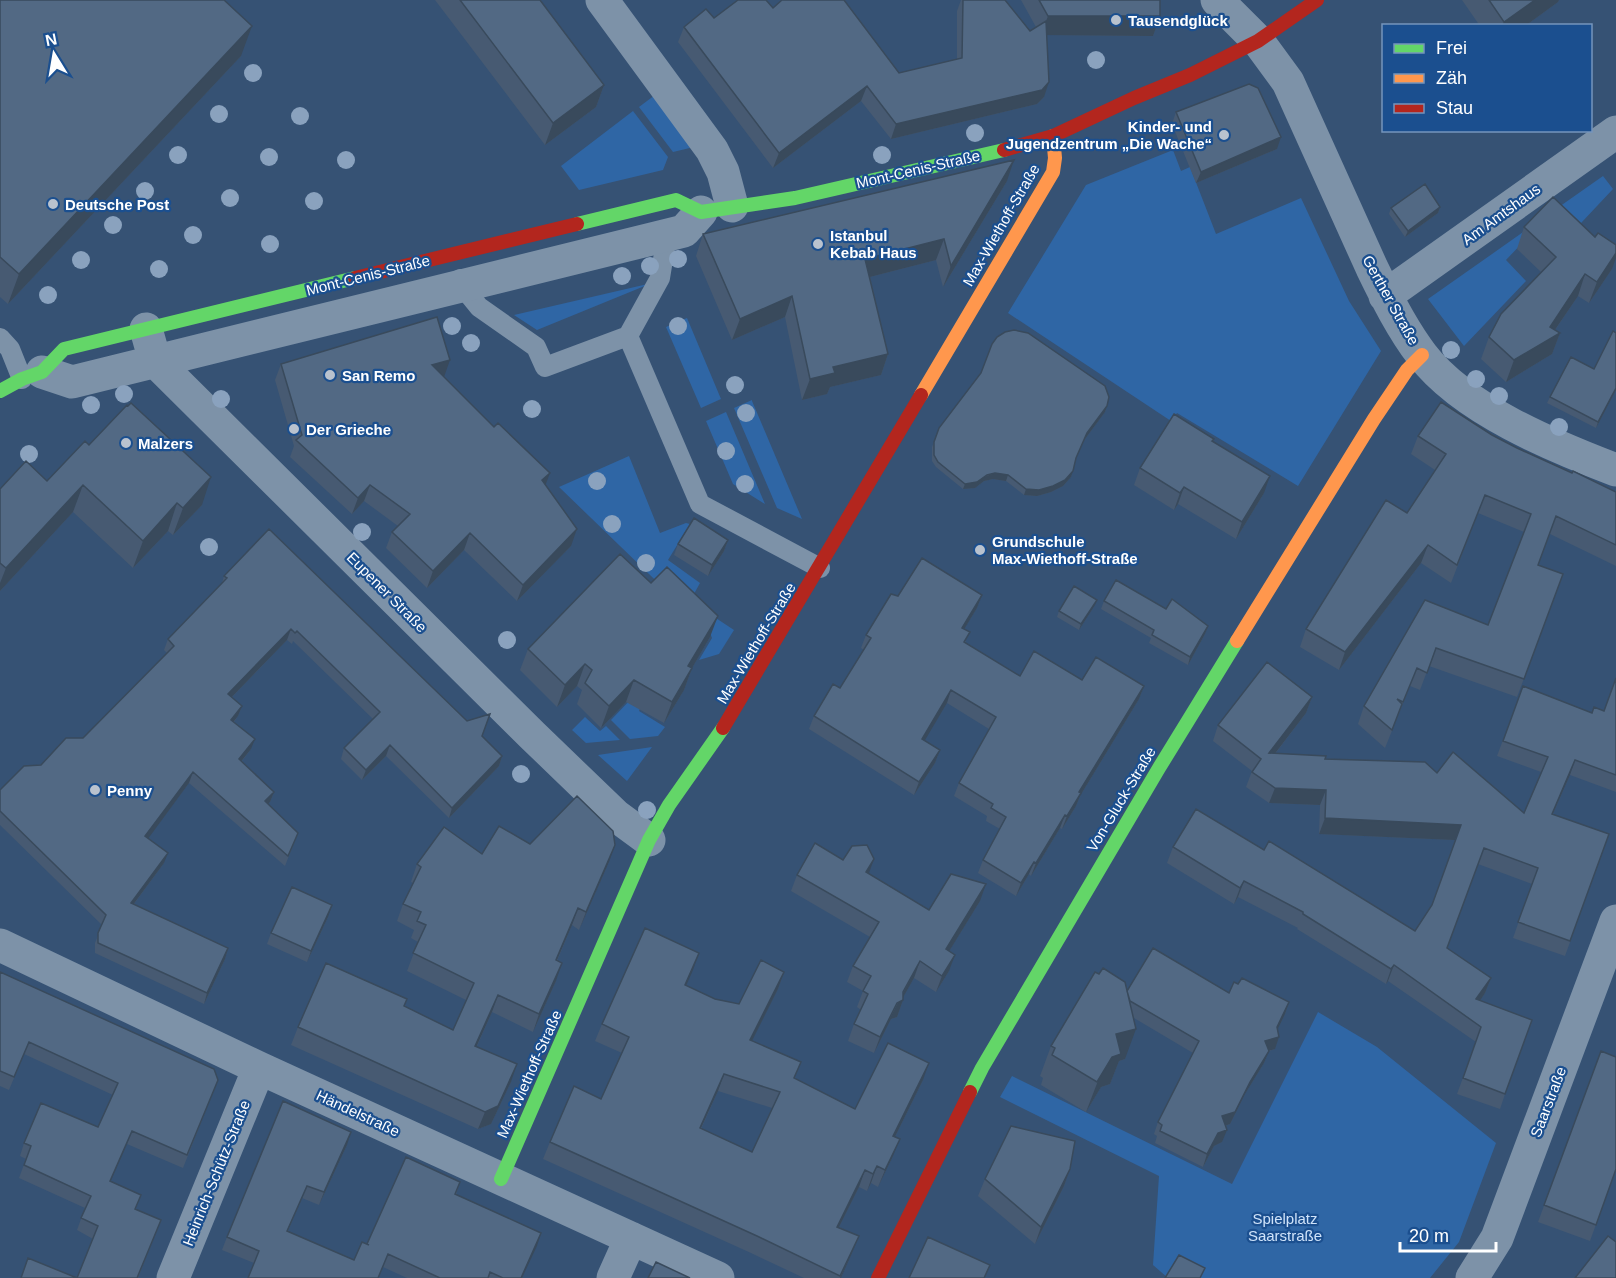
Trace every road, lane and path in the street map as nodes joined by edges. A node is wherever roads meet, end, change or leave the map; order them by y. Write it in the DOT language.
graph roads {
  1 [pos="602,0"];
  2 [pos="1217,0"];
  3 [pos="1317,0"];
  4 [pos="1258,41"];
  5 [pos="1616,132"];
  6 [pos="1053,136"];
  7 [pos="717,209"];
  8 [pos="667,235"];
  9 [pos="454,254"];
  10 [pos="462,286"];
  11 [pos="1386,296"];
  12 [pos="146,329"];
  13 [pos="628,336"];
  14 [pos="0,338"];
  15 [pos="1422,355"];
  16 [pos="155,361"];
  17 [pos="32,376"];
  18 [pos="0,391"];
  19 [pos="1616,470"];
  20 [pos="820,568"];
  21 [pos="649,840"];
  22 [pos="1616,921"];
  23 [pos="0,945"];
  24 [pos="259,1068"];
  25 [pos="501,1179"];
  26 [pos="631,1238"];
  27 [pos="1479,1276"];
  28 [pos="173,1278"];
  29 [pos="613,1278"];
  30 [pos="718,1278"];
  31 [pos="878,1278"];
  1 -- 7 [label="street"];
  2 -- 4 [label="street, Gerther Straße"];
  3 -- 4 [label="street, Mont-Cenis-Straße"];
  4 -- 6 [label="street, Mont-Cenis-Straße"];
  4 -- 11 [label="street, Gerther Straße"];
  5 -- 11 [label="street, Am Amtshaus"];
  6 -- 7 [label="street, Mont-Cenis-Straße"];
  6 -- 20 [label="street, Max-Wiethoff-Straße"];
  7 -- 8 [label="street"];
  7 -- 9 [label="street, Mont-Cenis-Straße"];
  8 -- 10 [label="street"];
  8 -- 13 [label="lane"];
  9 -- 10 [label="lane"];
  9 -- 12 [label="street, Mont-Cenis-Straße"];
  10 -- 13 [label="lane"];
  10 -- 16 [label="street"];
  11 -- 15 [label="street, Gerther Straße"];
  12 -- 16 [label="street, Eupener Straße"];
  12 -- 17 [label="street, Mont-Cenis-Straße"];
  13 -- 20 [label="lane"];
  14 -- 17 [label="lane"];
  15 -- 19 [label="street, Gerther Straße"];
  15 -- 31 [label="street, Von-Gluck-Straße"];
  16 -- 17 [label="street"];
  16 -- 21 [label="street, Eupener Straße"];
  17 -- 18 [label="street, Mont-Cenis-Straße"];
  20 -- 21 [label="street, Max-Wiethoff-Straße"];
  21 -- 25 [label="street, Max-Wiethoff-Straße"];
  22 -- 27 [label="street, Saarstraße"];
  23 -- 24 [label="street, Händelstraße"];
  24 -- 25 [label="street, Händelstraße"];
  24 -- 28 [label="street, Heinrich-Schütz-Straße"];
  25 -- 26 [label="street, Händelstraße"];
  26 -- 29 [label="street"];
  26 -- 30 [label="street, Händelstraße"];
}
